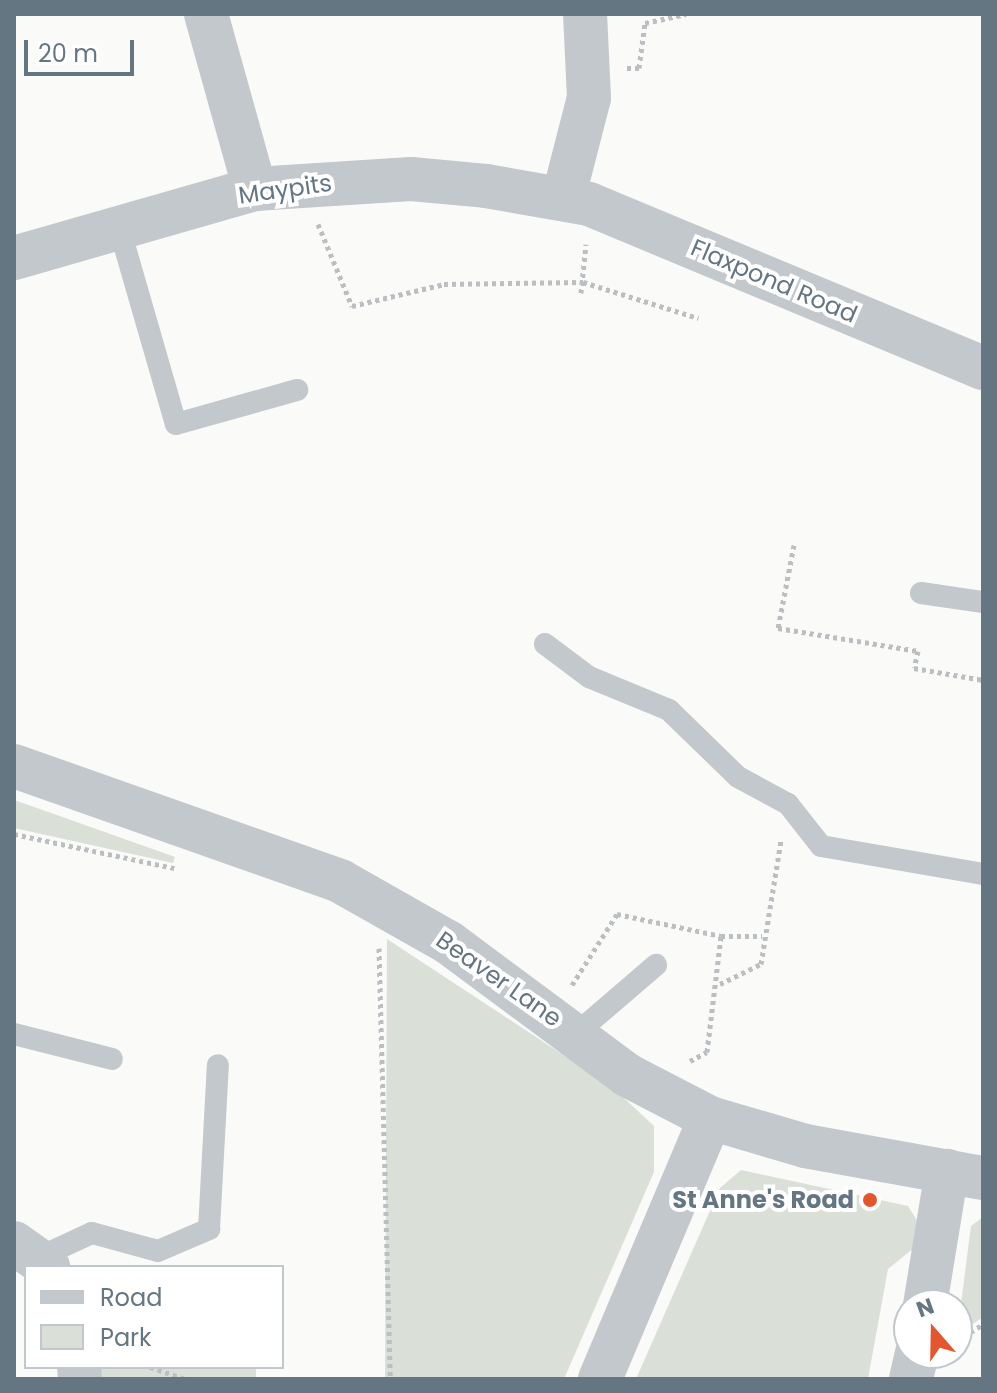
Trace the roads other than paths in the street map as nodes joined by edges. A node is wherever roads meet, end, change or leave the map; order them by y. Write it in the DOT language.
graph roads {
  1 [pos="206,14"];
  2 [pos="585,14"];
  3 [pos="255,189"];
  4 [pos="563,199"];
  5 [pos="119,227"];
  6 [pos="14,258"];
  7 [pos="983,368"];
  8 [pos="297,390"];
  9 [pos="921,593"];
  10 [pos="983,602"];
  11 [pos="545,644"];
  12 [pos="14,766"];
  13 [pos="983,874"];
  14 [pos="656,965"];
  15 [pos="578,1032"];
  16 [pos="14,1034"];
  17 [pos="112,1059"];
  18 [pos="218,1065"];
  19 [pos="710,1118"];
  20 [pos="965,1174"];
  21 [pos="34,1256"];
  22 [pos="930,1289"];
  23 [pos="600,1379"];
  1 -- 3 [label="street"];
  2 -- 4 [label="street"];
  3 -- 4 [label="street, Maypits"];
  3 -- 5 [label="street, Maypits"];
  4 -- 7 [label="street, Flaxpond Road"];
  5 -- 6 [label="street, Maypits"];
  5 -- 8 [label="lane"];
  9 -- 10 [label="lane"];
  11 -- 13 [label="lane"];
  12 -- 15 [label="street, Beaver Lane"];
  14 -- 15 [label="lane"];
  15 -- 19 [label="street, Beaver Lane"];
  16 -- 17 [label="lane"];
  18 -- 21 [label="lane"];
  19 -- 20 [label="street, Beaver Lane"];
  19 -- 23 [label="street"];
  20 -- 22 [label="street"];
}
